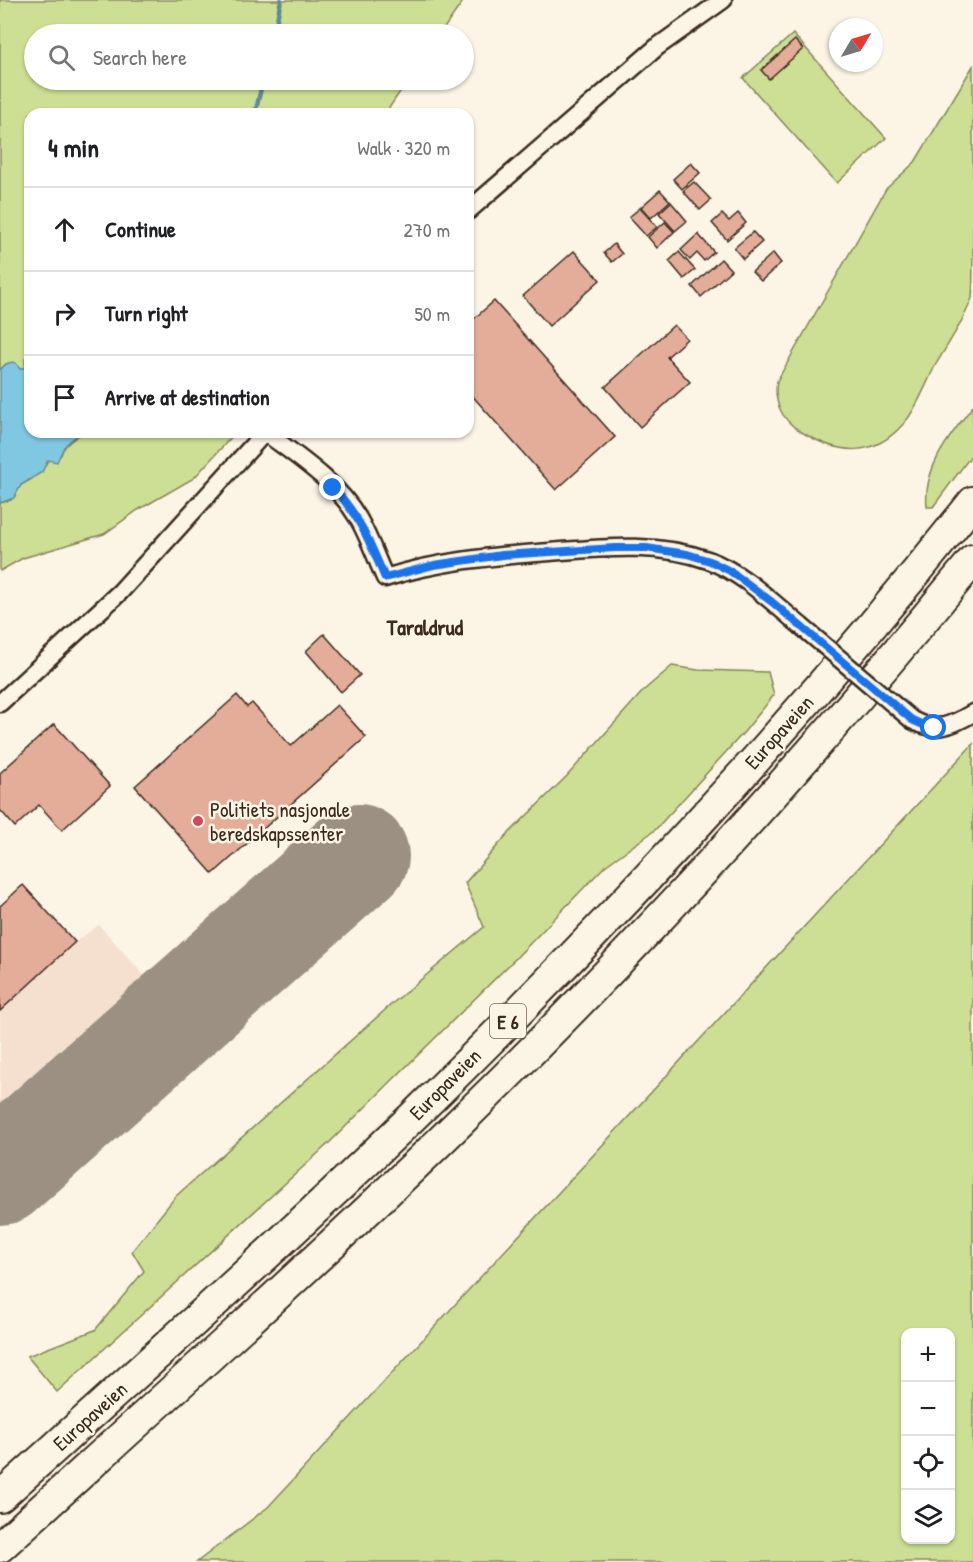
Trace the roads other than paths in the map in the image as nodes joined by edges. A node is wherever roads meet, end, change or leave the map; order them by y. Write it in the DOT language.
graph roads {
  1 [pos="723,0"];
  2 [pos="474,207"];
  3 [pos="260,438"];
  4 [pos="273,438"];
  5 [pos="973,502"];
  6 [pos="973,560"];
  7 [pos="0,703"];
  8 [pos="973,713"];
  9 [pos="0,1497"];
  10 [pos="0,1547"];
  1 -- 2 [label="street"];
  3 -- 7 [label="street"];
  4 -- 8 [label="street, bridge"];
  5 -- 9 [label="highway, Europaveien / E 6"];
  6 -- 10 [label="highway, Europaveien / E 6"];
}
